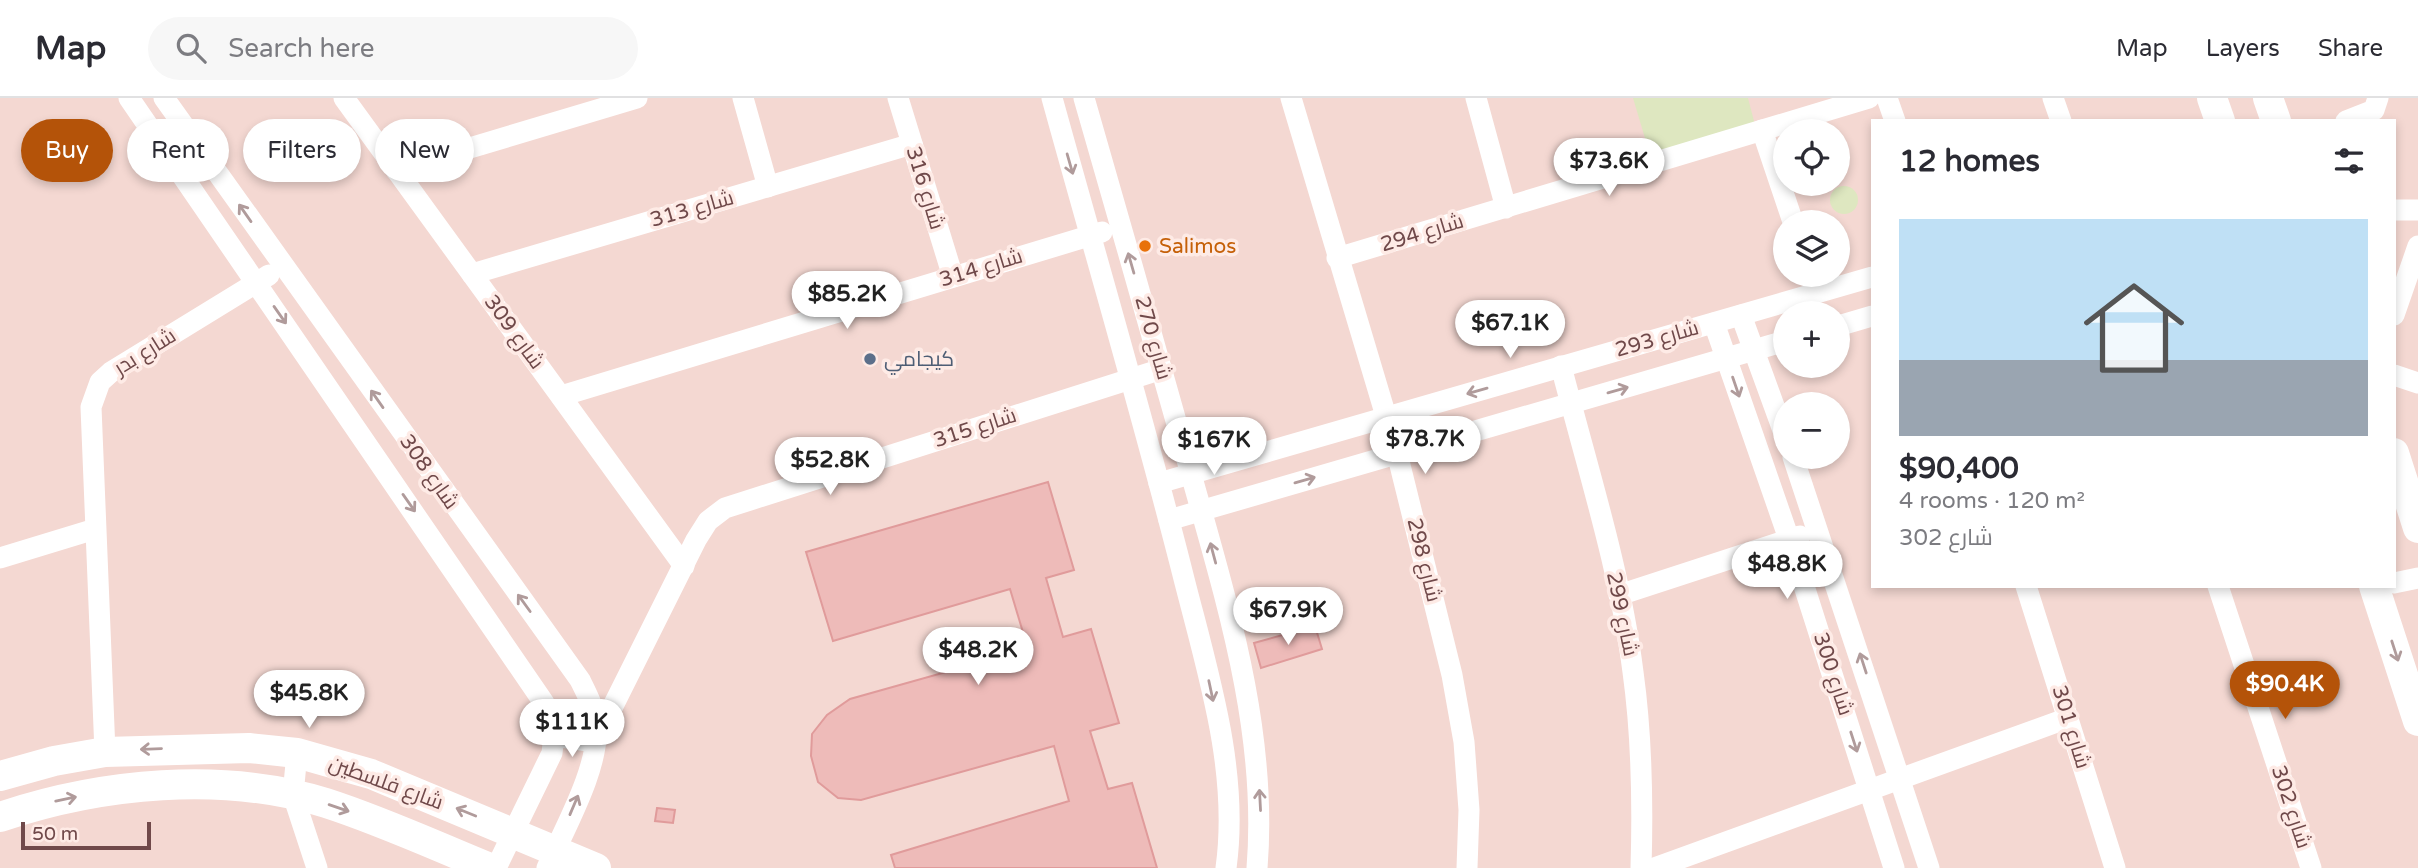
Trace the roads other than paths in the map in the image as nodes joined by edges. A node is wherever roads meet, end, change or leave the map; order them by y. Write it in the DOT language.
graph roads {
  1 [pos="130,98"];
  2 [pos="164,98"];
  3 [pos="344,98"];
  4 [pos="637,98"];
  5 [pos="743,98"];
  6 [pos="898,98"];
  7 [pos="1052,98"];
  8 [pos="1084,98"];
  9 [pos="1291,98"];
  10 [pos="1476,98"];
  11 [pos="1887,98"];
  12 [pos="2053,98"];
  13 [pos="2212,98"];
  14 [pos="2268,98"];
  15 [pos="2378,98"];
  16 [pos="1856,100"];
  17 [pos="1894,119"];
  18 [pos="2061,119"];
  19 [pos="2219,119"];
  20 [pos="2275,119"];
  21 [pos="2351,119"];
  22 [pos="1762,130"];
  23 [pos="375,141"];
  24 [pos="912,144"];
  25 [pos="474,147"];
  26 [pos="405,182"];
  27 [pos="768,187"];
  28 [pos="1506,208"];
  29 [pos="1789,210"];
  30 [pos="2396,210"];
  31 [pos="2418,210"];
  32 [pos="1120,226"];
  33 [pos="1090,235"];
  34 [pos="2418,246"];
  35 [pos="1337,258"];
  36 [pos="281,265"];
  37 [pos="472,274"];
  38 [pos="953,277"];
  39 [pos="1871,277"];
  40 [pos="1850,280"];
  41 [pos="258,284"];
  42 [pos="1807,287"];
  43 [pos="2396,309"];
  44 [pos="1741,315"];
  45 [pos="1871,316"];
  46 [pos="1850,322"];
  47 [pos="1714,323"];
  48 [pos="337,343"];
  49 [pos="1773,344"];
  50 [pos="1754,350"];
  51 [pos="1726,358"];
  52 [pos="310,360"];
  53 [pos="1561,366"];
  54 [pos="1162,369"];
  55 [pos="2396,377"];
  56 [pos="1131,379"];
  57 [pos="2418,383"];
  58 [pos="561,397"];
  59 [pos="1571,403"];
  60 [pos="1773,403"];
  61 [pos="1386,418"];
  62 [pos="408,443"];
  63 [pos="1397,453"];
  64 [pos="2396,459"];
  65 [pos="381,462"];
  66 [pos="1797,469"];
  67 [pos="1191,474"];
  68 [pos="1159,483"];
  69 [pos="1201,510"];
  70 [pos="1169,520"];
  71 [pos="2418,528"];
  72 [pos="95,530"];
  73 [pos="1819,530"];
  74 [pos="1789,539"];
  75 [pos="487,554"];
  76 [pos="0,558"];
  77 [pos="684,566"];
  78 [pos="458,575"];
  79 [pos="2418,578"];
  80 [pos="2396,583"];
  81 [pos="2027,588"];
  82 [pos="2219,588"];
  83 [pos="2376,588"];
  84 [pos="1619,595"];
  85 [pos="1237,646"];
  86 [pos="1203,656"];
  87 [pos="2415,703"];
  88 [pos="2068,718"];
  89 [pos="554,736"];
  90 [pos="595,741"];
  91 [pos="191,748"];
  92 [pos="105,752"];
  93 [pos="298,753"];
  94 [pos="0,776"];
  95 [pos="1900,779"];
  96 [pos="194,786"];
  97 [pos="1870,790"];
  98 [pos="293,795"];
  99 [pos="0,817"];
  100 [pos="514,832"];
  101 [pos="551,858"];
  102 [pos="317,868"];
  103 [pos="490,868"];
  104 [pos="496,868"];
  105 [pos="596,868"];
  106 [pos="1226,868"];
  107 [pos="1258,868"];
  108 [pos="1467,868"];
  109 [pos="1641,868"];
  110 [pos="1654,868"];
  111 [pos="1894,868"];
  112 [pos="1929,868"];
  113 [pos="2115,868"];
  114 [pos="2311,868"];
  1 -- 41 [label="street, شارع 308"];
  36 -- 2 [label="street, شارع 308, one-way"];
  3 -- 23 [label="street, شارع 309"];
  4 -- 25 [label="street"];
  5 -- 27 [label="street"];
  6 -- 24 [label="street, شارع 316"];
  7 -- 33 [label="street, شارع 270, one-way"];
  8 -- 32 [label="street, شارع 270"];
  9 -- 35 [label="street, شارع 298"];
  10 -- 28 [label="street"];
  11 -- 17 [label="street"];
  12 -- 18 [label="street"];
  13 -- 19 [label="street"];
  14 -- 20 [label="street"];
  15 -- 21 [label="street"];
  16 -- 22 [label="street, شارع 294"];
  22 -- 28 [label="street, شارع 294"];
  22 -- 29 [label="street"];
  24 -- 27 [label="street, شارع 313"];
  24 -- 38 [label="street, شارع 316"];
  26 -- 37 [label="street, شارع 309"];
  27 -- 37 [label="street, شارع 313"];
  28 -- 35 [label="street, شارع 294"];
  30 -- 31 [label="street"];
  32 -- 33 [label="street, شارع 314"];
  54 -- 32 [label="street, شارع 270, one-way"];
  33 -- 38 [label="street, شارع 314"];
  33 -- 56 [label="street, شارع 270"];
  34 -- 43 [label="street"];
  35 -- 61 [label="street, شارع 298"];
  36 -- 41 [label="street, شارع بدر"];
  36 -- 48 [label="street, شارع 308"];
  37 -- 58 [label="street, شارع 309"];
  38 -- 58 [label="street, شارع 314"];
  39 -- 40 [label="street, شارع 293"];
  41 -- 52 [label="street, شارع 308, one-way"];
  41 -- 72 [label="street, شارع بدر"];
  42 -- 44 [label="street, شارع 293"];
  44 -- 47 [label="street, شارع 293"];
  44 -- 50 [label="street"];
  45 -- 46 [label="street"];
  47 -- 51 [label="street, شارع 300"];
  47 -- 53 [label="street, شارع 293"];
  48 -- 52 [label="street"];
  62 -- 48 [label="street, شارع 308, one-way"];
  49 -- 50 [label="street, شارع 293"];
  50 -- 51 [label="street, شارع 293"];
  50 -- 60 [label="street"];
  59 -- 51 [label="street, شارع 293, one-way"];
  51 -- 74 [label="street, شارع 300, one-way"];
  52 -- 65 [label="street, شارع 308"];
  53 -- 59 [label="street, شارع 299"];
  53 -- 61 [label="street, شارع 293, one-way"];
  54 -- 56 [label="street, شارع 315"];
  54 -- 67 [label="street, شارع 270"];
  55 -- 57 [label="street"];
  56 -- 68 [label="street, شارع 270"];
  56 -- 77 [label="street, شارع 315"];
  58 -- 77 [label="street, شارع 309"];
  59 -- 63 [label="street, شارع 293"];
  59 -- 84 [label="street, شارع 299"];
  61 -- 63 [label="street, شارع 298"];
  61 -- 67 [label="street, شارع 293"];
  62 -- 65 [label="street"];
  62 -- 75 [label="street, شارع 308"];
  69 -- 63 [label="street, شارع 293, one-way"];
  63 -- 108 [label="street, شارع 298"];
  64 -- 71 [label="street"];
  65 -- 78 [label="street, شارع 308, one-way"];
  66 -- 73 [label="street, شارع 300"];
  67 -- 68 [label="street, شارع 293"];
  67 -- 69 [label="street, شارع 270"];
  68 -- 70 [label="street, شارع 270"];
  69 -- 70 [label="street, شارع 293"];
  85 -- 69 [label="street, شارع 270, one-way"];
  70 -- 86 [label="street, شارع 270"];
  72 -- 76 [label="street"];
  72 -- 92 [label="street, شارع بدر"];
  73 -- 74 [label="street"];
  95 -- 73 [label="street, شارع 300, one-way"];
  74 -- 84 [label="street"];
  74 -- 97 [label="street, شارع 300, one-way"];
  75 -- 78 [label="street"];
  90 -- 75 [label="street, شارع 308, one-way"];
  77 -- 90 [label="street, شارع 315"];
  78 -- 89 [label="street, شارع 308"];
  79 -- 80 [label="street"];
  81 -- 88 [label="street, شارع 301"];
  82 -- 114 [label="street, شارع 302"];
  83 -- 87 [label="street, one-way"];
  84 -- 109 [label="street, شارع 299"];
  85 -- 86 [label="street"];
  107 -- 85 [label="street, شارع 270, one-way"];
  86 -- 106 [label="street, شارع 270, one-way"];
  88 -- 95 [label="street"];
  88 -- 113 [label="street, شارع 301"];
  89 -- 90 [label="street"];
  89 -- 100 [label="street"];
  101 -- 90 [label="street, شارع 308, one-way"];
  91 -- 92 [label="street, شارع فلسطين, one-way"];
  91 -- 93 [label="street, شارع فلسطين"];
  91 -- 96 [label="street"];
  92 -- 94 [label="street, شارع فلسطين"];
  93 -- 98 [label="street"];
  100 -- 93 [label="street, شارع فلسطين, one-way"];
  95 -- 97 [label="street"];
  95 -- 112 [label="street, شارع 300"];
  96 -- 98 [label="street, شارع فلسطين"];
  99 -- 96 [label="street, شارع فلسطين, one-way"];
  97 -- 110 [label="street"];
  97 -- 111 [label="street, شارع 300"];
  98 -- 102 [label="street"];
  98 -- 103 [label="street, شارع فلسطين, one-way"];
  100 -- 101 [label="street, شارع فلسطين"];
  100 -- 104 [label="street"];
  101 -- 105 [label="street, شارع فلسطين"];
}
